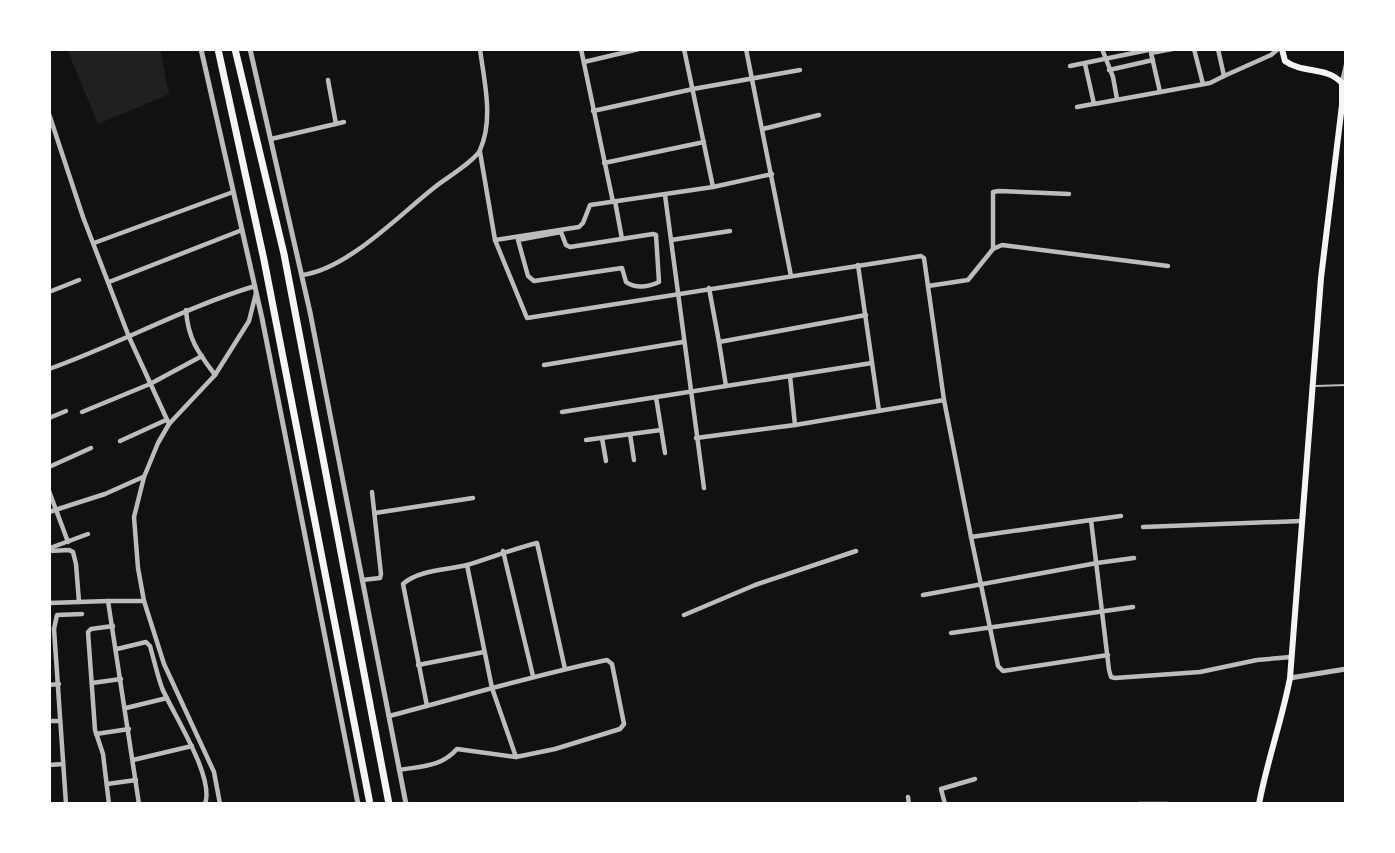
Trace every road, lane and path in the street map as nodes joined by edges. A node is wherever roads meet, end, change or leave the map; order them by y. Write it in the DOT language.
graph roads {
  1 [pos="201,49"];
  2 [pos="218,49"];
  3 [pos="235,49"];
  4 [pos="250,49"];
  5 [pos="480,49"];
  6 [pos="581,49"];
  7 [pos="639,49"];
  8 [pos="684,49"];
  9 [pos="746,49"];
  10 [pos="1102,49"];
  11 [pos="1151,49"];
  12 [pos="1172,49"];
  13 [pos="1194,49"];
  14 [pos="1218,49"];
  15 [pos="1280,49"];
  16 [pos="1126,52"];
  17 [pos="1270,52"];
  18 [pos="1105,59"];
  19 [pos="1153,60"];
  20 [pos="583,62"];
  21 [pos="1085,64"];
  22 [pos="1346,65"];
  23 [pos="1070,66"];
  24 [pos="800,70"];
  25 [pos="1109,70"];
  26 [pos="1224,76"];
  27 [pos="752,78"];
  28 [pos="328,80"];
  29 [pos="1342,83"];
  30 [pos="1203,85"];
  31 [pos="693,89"];
  32 [pos="1160,92"];
  33 [pos="1117,99"];
  34 [pos="1094,104"];
  35 [pos="1077,107"];
  36 [pos="593,111"];
  37 [pos="49,114"];
  38 [pos="819,115"];
  39 [pos="344,122"];
  40 [pos="336,124"];
  41 [pos="763,129"];
  42 [pos="271,139"];
  43 [pos="704,142"];
  44 [pos="480,152"];
  45 [pos="604,163"];
  46 [pos="772,174"];
  47 [pos="713,187"];
  48 [pos="233,192"];
  49 [pos="1069,194"];
  50 [pos="664,195"];
  51 [pos="614,201"];
  52 [pos="242,230"];
  53 [pos="730,232"];
  54 [pos="622,239"];
  55 [pos="495,240"];
  56 [pos="671,240"];
  57 [pos="94,243"];
  58 [pos="993,249"];
  59 [pos="858,265"];
  60 [pos="1168,266"];
  61 [pos="302,275"];
  62 [pos="790,275"];
  63 [pos="79,280"];
  64 [pos="109,282"];
  65 [pos="656,284"];
  66 [pos="928,286"];
  67 [pos="709,288"];
  68 [pos="255,289"];
  69 [pos="49,292"];
  70 [pos="678,293"];
  71 [pos="658,297"];
  72 [pos="186,310"];
  73 [pos="866,315"];
  74 [pos="129,337"];
  75 [pos="683,342"];
  76 [pos="719,342"];
  77 [pos="202,356"];
  78 [pos="872,363"];
  79 [pos="544,365"];
  80 [pos="49,369"];
  81 [pos="215,374"];
  82 [pos="790,376"];
  83 [pos="150,384"];
  84 [pos="1346,385"];
  85 [pos="726,386"];
  86 [pos="1312,387"];
  87 [pos="690,392"];
  88 [pos="656,397"];
  89 [pos="944,400"];
  90 [pos="66,411"];
  91 [pos="879,411"];
  92 [pos="82,412"];
  93 [pos="562,412"];
  94 [pos="49,418"];
  95 [pos="168,422"];
  96 [pos="795,425"];
  97 [pos="661,430"];
  98 [pos="630,434"];
  99 [pos="602,438"];
  100 [pos="696,439"];
  101 [pos="586,440"];
  102 [pos="120,441"];
  103 [pos="91,448"];
  104 [pos="665,453"];
  105 [pos="634,460"];
  106 [pos="606,461"];
  107 [pos="49,467"];
  108 [pos="144,477"];
  109 [pos="704,488"];
  110 [pos="49,491"];
  111 [pos="372,492"];
  112 [pos="473,498"];
  113 [pos="56,509"];
  114 [pos="49,512"];
  115 [pos="375,513"];
  116 [pos="1121,516"];
  117 [pos="1091,520"];
  118 [pos="1301,521"];
  119 [pos="1143,527"];
  120 [pos="88,534"];
  121 [pos="971,537"];
  122 [pos="68,542"];
  123 [pos="49,550"];
  124 [pos="503,551"];
  125 [pos="856,551"];
  126 [pos="1134,558"];
  127 [pos="1097,563"];
  128 [pos="467,565"];
  129 [pos="362,579"];
  130 [pos="980,585"];
  131 [pos="923,595"];
  132 [pos="108,601"];
  133 [pos="144,601"];
  134 [pos="79,602"];
  135 [pos="49,603"];
  136 [pos="1133,607"];
  137 [pos="1104,611"];
  138 [pos="82,614"];
  139 [pos="684,615"];
  140 [pos="113,626"];
  141 [pos="51,629"];
  142 [pos="991,629"];
  143 [pos="951,633"];
  144 [pos="117,649"];
  145 [pos="484,652"];
  146 [pos="1108,655"];
  147 [pos="1291,657"];
  148 [pos="418,664"];
  149 [pos="565,669"];
  150 [pos="1346,670"];
  151 [pos="533,676"];
  152 [pos="1290,678"];
  153 [pos="121,679"];
  154 [pos="59,684"];
  155 [pos="92,684"];
  156 [pos="49,685"];
  157 [pos="492,688"];
  158 [pos="167,698"];
  159 [pos="427,706"];
  160 [pos="126,708"];
  161 [pos="388,716"];
  162 [pos="60,720"];
  163 [pos="49,721"];
  164 [pos="129,729"];
  165 [pos="96,734"];
  166 [pos="192,746"];
  167 [pos="516,757"];
  168 [pos="133,760"];
  169 [pos="63,764"];
  170 [pos="49,765"];
  171 [pos="399,770"];
  172 [pos="975,779"];
  173 [pos="136,780"];
  174 [pos="107,784"];
  175 [pos="908,797"];
  176 [pos="66,804"];
  177 [pos="109,804"];
  178 [pos="139,804"];
  179 [pos="205,804"];
  180 [pos="220,804"];
  181 [pos="358,804"];
  182 [pos="370,804"];
  183 [pos="389,804"];
  184 [pos="406,804"];
  185 [pos="909,804"];
  186 [pos="945,804"];
  187 [pos="1139,804"];
  188 [pos="1167,804"];
  189 [pos="1259,804"];
  1 -- 48 [label="street"];
  2 -- 182 [label="highway"];
  3 -- 183 [label="highway"];
  4 -- 42 [label="street"];
  5 -- 44 [label="street"];
  6 -- 20 [label="street"];
  7 -- 20 [label="street"];
  8 -- 31 [label="street"];
  9 -- 27 [label="street"];
  10 -- 18 [label="street"];
  11 -- 16 [label="street"];
  12 -- 19 [label="street"];
  13 -- 30 [label="street"];
  14 -- 26 [label="street"];
  15 -- 17 [label="street"];
  15 -- 29 [label="main road"];
  16 -- 18 [label="street"];
  17 -- 26 [label="street"];
  18 -- 21 [label="street"];
  18 -- 25 [label="street"];
  19 -- 25 [label="street"];
  19 -- 32 [label="street"];
  20 -- 36 [label="street"];
  21 -- 23 [label="street"];
  21 -- 34 [label="street"];
  22 -- 29 [label="street"];
  24 -- 27 [label="street"];
  25 -- 33 [label="street"];
  26 -- 30 [label="street"];
  27 -- 31 [label="street"];
  27 -- 41 [label="street"];
  28 -- 40 [label="street"];
  29 -- 86 [label="main road"];
  30 -- 32 [label="street"];
  31 -- 36 [label="street"];
  31 -- 43 [label="street"];
  32 -- 33 [label="street"];
  33 -- 34 [label="street"];
  34 -- 35 [label="street"];
  36 -- 45 [label="street"];
  37 -- 57 [label="street"];
  38 -- 41 [label="street"];
  39 -- 40 [label="street"];
  40 -- 42 [label="street"];
  41 -- 46 [label="street"];
  42 -- 61 [label="street"];
  43 -- 45 [label="street"];
  43 -- 47 [label="street"];
  44 -- 55 [label="street"];
  44 -- 61 [label="street"];
  45 -- 51 [label="street"];
  46 -- 47 [label="street"];
  46 -- 62 [label="street"];
  47 -- 50 [label="street"];
  48 -- 52 [label="street"];
  48 -- 57 [label="street"];
  49 -- 58 [label="street"];
  50 -- 51 [label="street"];
  50 -- 56 [label="street"];
  51 -- 54 [label="street"];
  51 -- 55 [label="street"];
  52 -- 64 [label="street"];
  52 -- 68 [label="street"];
  53 -- 56 [label="street"];
  54 -- 65 [label="street"];
  54 -- 65 [label="street"];
  55 -- 71 [label="street"];
  56 -- 70 [label="street"];
  57 -- 64 [label="street"];
  58 -- 60 [label="street"];
  58 -- 66 [label="street"];
  59 -- 62 [label="street"];
  59 -- 66 [label="street"];
  59 -- 73 [label="street"];
  61 -- 129 [label="street"];
  62 -- 67 [label="street"];
  63 -- 69 [label="street"];
  64 -- 74 [label="street"];
  65 -- 71 [label="street"];
  66 -- 89 [label="street"];
  67 -- 70 [label="street"];
  67 -- 76 [label="street"];
  68 -- 72 [label="street"];
  68 -- 81 [label="street"];
  68 -- 181 [label="street"];
  70 -- 71 [label="street"];
  70 -- 75 [label="street"];
  72 -- 74 [label="street"];
  72 -- 77 [label="street"];
  73 -- 76 [label="street"];
  73 -- 78 [label="street"];
  74 -- 80 [label="street"];
  74 -- 83 [label="street"];
  75 -- 79 [label="street"];
  75 -- 87 [label="street"];
  76 -- 85 [label="street"];
  77 -- 81 [label="street"];
  77 -- 83 [label="street"];
  78 -- 82 [label="street"];
  78 -- 91 [label="street"];
  81 -- 95 [label="street"];
  82 -- 85 [label="street"];
  82 -- 96 [label="street"];
  83 -- 92 [label="street"];
  83 -- 95 [label="street"];
  84 -- 86 [label="lane"];
  85 -- 87 [label="street"];
  86 -- 118 [label="main road"];
  87 -- 88 [label="street"];
  87 -- 100 [label="street"];
  88 -- 93 [label="street"];
  88 -- 97 [label="street"];
  89 -- 91 [label="street"];
  89 -- 121 [label="street"];
  90 -- 94 [label="street"];
  91 -- 96 [label="street"];
  95 -- 102 [label="street"];
  95 -- 108 [label="street"];
  96 -- 100 [label="street"];
  97 -- 98 [label="street"];
  97 -- 104 [label="street"];
  98 -- 99 [label="street"];
  98 -- 105 [label="street"];
  99 -- 101 [label="street"];
  99 -- 106 [label="street"];
  100 -- 109 [label="street"];
  103 -- 107 [label="street"];
  108 -- 113 [label="street"];
  108 -- 133 [label="street"];
  110 -- 113 [label="street"];
  111 -- 115 [label="street"];
  112 -- 115 [label="street"];
  113 -- 114 [label="street"];
  113 -- 122 [label="street"];
  115 -- 129 [label="street"];
  116 -- 117 [label="street"];
  117 -- 121 [label="street"];
  117 -- 127 [label="street"];
  118 -- 119 [label="street"];
  118 -- 147 [label="main road"];
  120 -- 122 [label="street"];
  121 -- 130 [label="street"];
  122 -- 123 [label="street"];
  123 -- 134 [label="street"];
  124 -- 128 [label="street"];
  124 -- 149 [label="street"];
  124 -- 151 [label="street"];
  125 -- 139 [label="street"];
  126 -- 127 [label="street"];
  127 -- 130 [label="street"];
  127 -- 137 [label="street"];
  128 -- 145 [label="street"];
  128 -- 148 [label="street"];
  129 -- 161 [label="street"];
  130 -- 131 [label="street"];
  130 -- 142 [label="street"];
  132 -- 133 [label="street"];
  132 -- 134 [label="street"];
  132 -- 140 [label="street"];
  133 -- 180 [label="street"];
  134 -- 135 [label="street"];
  136 -- 137 [label="street"];
  137 -- 142 [label="street"];
  137 -- 146 [label="street"];
  138 -- 141 [label="street"];
  140 -- 144 [label="street"];
  140 -- 155 [label="street"];
  141 -- 154 [label="street"];
  142 -- 143 [label="street"];
  142 -- 146 [label="street"];
  144 -- 153 [label="street"];
  144 -- 158 [label="street"];
  145 -- 148 [label="street"];
  145 -- 157 [label="street"];
  146 -- 147 [label="street"];
  147 -- 152 [label="main road"];
  148 -- 159 [label="street"];
  149 -- 151 [label="street"];
  149 -- 167 [label="street"];
  150 -- 152 [label="street"];
  151 -- 157 [label="street"];
  152 -- 189 [label="main road"];
  153 -- 155 [label="street"];
  153 -- 160 [label="street"];
  154 -- 156 [label="street"];
  154 -- 162 [label="street"];
  155 -- 165 [label="street"];
  157 -- 159 [label="street"];
  157 -- 167 [label="street"];
  158 -- 160 [label="street"];
  158 -- 166 [label="street"];
  159 -- 161 [label="street"];
  160 -- 164 [label="street"];
  161 -- 171 [label="street"];
  162 -- 163 [label="street"];
  162 -- 169 [label="street"];
  164 -- 165 [label="street"];
  164 -- 168 [label="street"];
  165 -- 174 [label="street"];
  166 -- 168 [label="street"];
  166 -- 179 [label="street"];
  167 -- 171 [label="street"];
  168 -- 173 [label="street"];
  169 -- 170 [label="street"];
  169 -- 176 [label="street"];
  171 -- 184 [label="street"];
  172 -- 186 [label="street"];
  173 -- 174 [label="street"];
  173 -- 178 [label="street"];
  174 -- 177 [label="street"];
  175 -- 185 [label="street"];
  187 -- 188 [label="street"];
}
